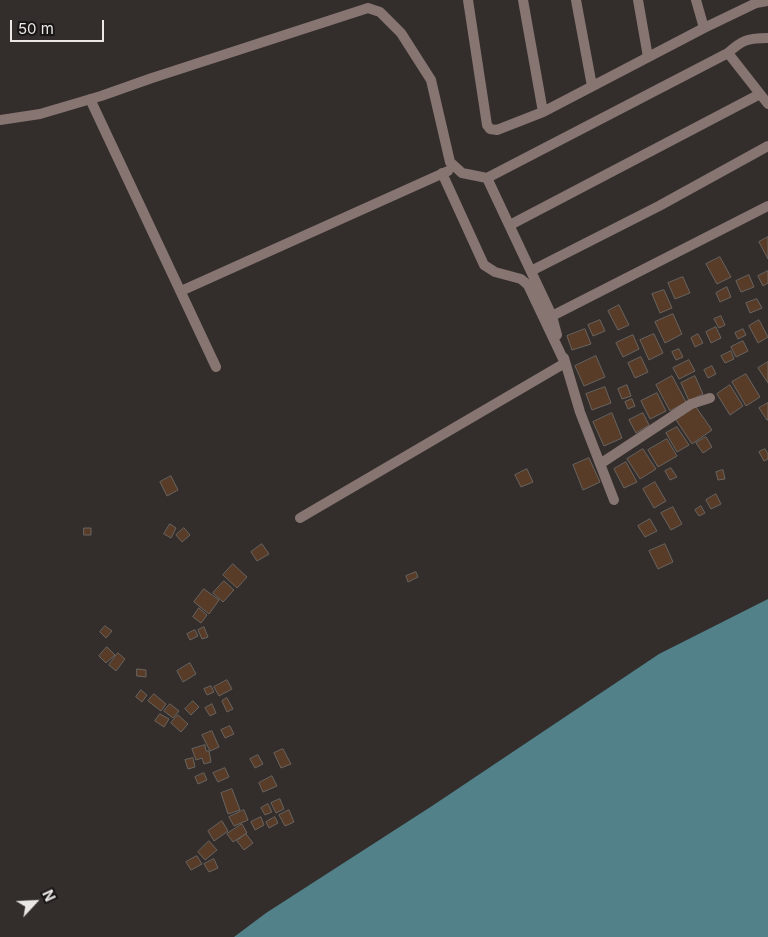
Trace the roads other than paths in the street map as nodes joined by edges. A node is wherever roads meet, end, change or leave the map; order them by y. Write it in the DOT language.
graph roads {
  1 [pos="468,0"];
  2 [pos="523,0"];
  3 [pos="576,0"];
  4 [pos="638,0"];
  5 [pos="696,0"];
  6 [pos="768,1"];
  7 [pos="755,2"];
  8 [pos="704,28"];
  9 [pos="768,38"];
  10 [pos="728,53"];
  11 [pos="648,57"];
  12 [pos="592,86"];
  13 [pos="760,94"];
  14 [pos="90,100"];
  15 [pos="768,104"];
  16 [pos="543,112"];
  17 [pos="0,120"];
  18 [pos="768,146"];
  19 [pos="456,167"];
  20 [pos="442,173"];
  21 [pos="488,178"];
  22 [pos="768,206"];
  23 [pos="510,225"];
  24 [pos="531,271"];
  25 [pos="180,291"];
  26 [pos="552,316"];
  27 [pos="565,363"];
  28 [pos="216,367"];
  29 [pos="710,398"];
  30 [pos="600,464"];
  31 [pos="614,500"];
  32 [pos="300,518"];
  1 -- 16 [label="street"];
  2 -- 16 [label="street"];
  3 -- 12 [label="street"];
  4 -- 11 [label="street"];
  5 -- 8 [label="street"];
  6 -- 7 [label="street"];
  7 -- 8 [label="street"];
  8 -- 11 [label="street"];
  9 -- 10 [label="street"];
  10 -- 13 [label="street"];
  10 -- 21 [label="street"];
  11 -- 12 [label="street"];
  12 -- 16 [label="street"];
  13 -- 15 [label="street"];
  13 -- 23 [label="street"];
  14 -- 17 [label="street"];
  14 -- 19 [label="street"];
  14 -- 25 [label="street"];
  18 -- 24 [label="street"];
  19 -- 20 [label="street"];
  19 -- 21 [label="street"];
  20 -- 25 [label="street"];
  20 -- 27 [label="street"];
  21 -- 23 [label="street"];
  22 -- 26 [label="street"];
  23 -- 24 [label="street"];
  24 -- 26 [label="street"];
  25 -- 28 [label="street"];
  26 -- 27 [label="street"];
  27 -- 30 [label="street"];
  27 -- 32 [label="street"];
  29 -- 30 [label="street"];
  30 -- 31 [label="street"];
}
